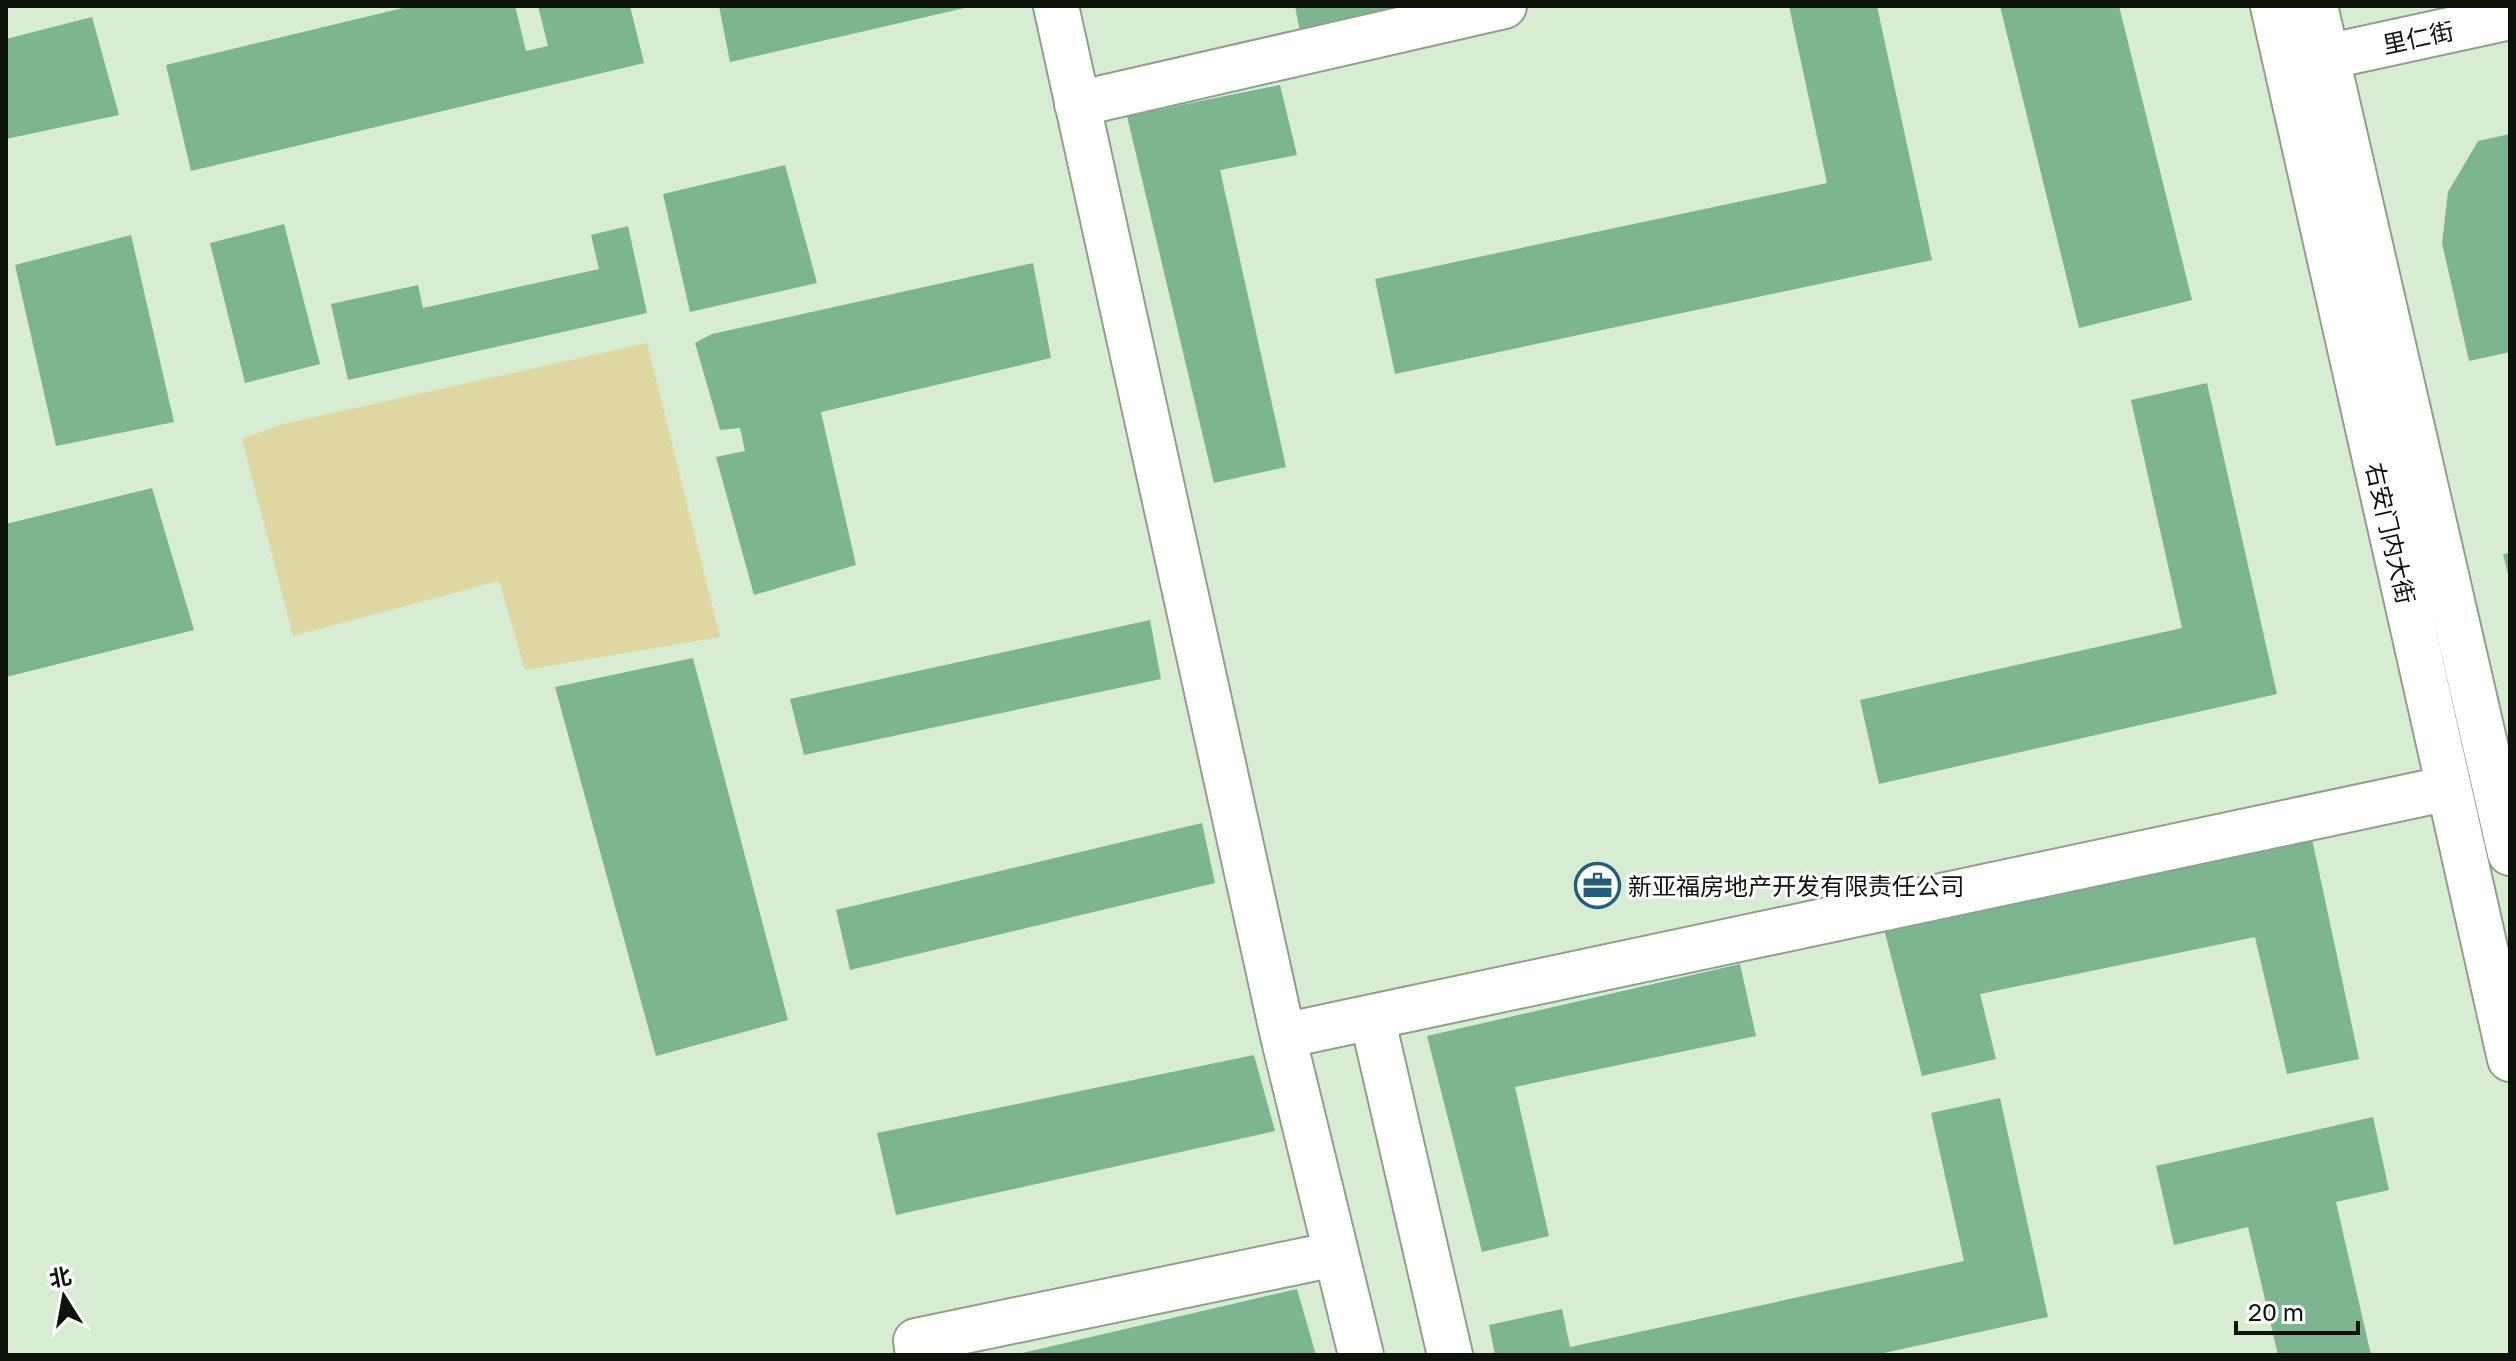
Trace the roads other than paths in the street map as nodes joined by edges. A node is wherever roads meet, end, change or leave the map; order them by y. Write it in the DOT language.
graph roads {
  1 [pos="1056,6"];
  2 [pos="1504,6"];
  3 [pos="2273,6"];
  4 [pos="2315,6"];
  5 [pos="2510,17"];
  6 [pos="2326,57"];
  7 [pos="1077,104"];
  8 [pos="2449,788"];
  9 [pos="2510,853"];
  10 [pos="1372,1017"];
  11 [pos="1283,1036"];
  12 [pos="2510,1059"];
  13 [pos="1335,1254"];
  14 [pos="918,1355"];
  15 [pos="1361,1355"];
  16 [pos="1450,1355"];
  1 -- 7 [label="street"];
  2 -- 7 [label="street"];
  3 -- 8 [label="street, 右安门内大街"];
  4 -- 6 [label="street, 右安门内大街"];
  5 -- 6 [label="street, 里仁街"];
  6 -- 9 [label="street, 右安门内大街"];
  7 -- 11 [label="street"];
  8 -- 10 [label="street"];
  8 -- 12 [label="street, 右安门内大街"];
  10 -- 11 [label="street"];
  10 -- 16 [label="street"];
  11 -- 13 [label="street"];
  13 -- 14 [label="street"];
  13 -- 15 [label="street"];
}
